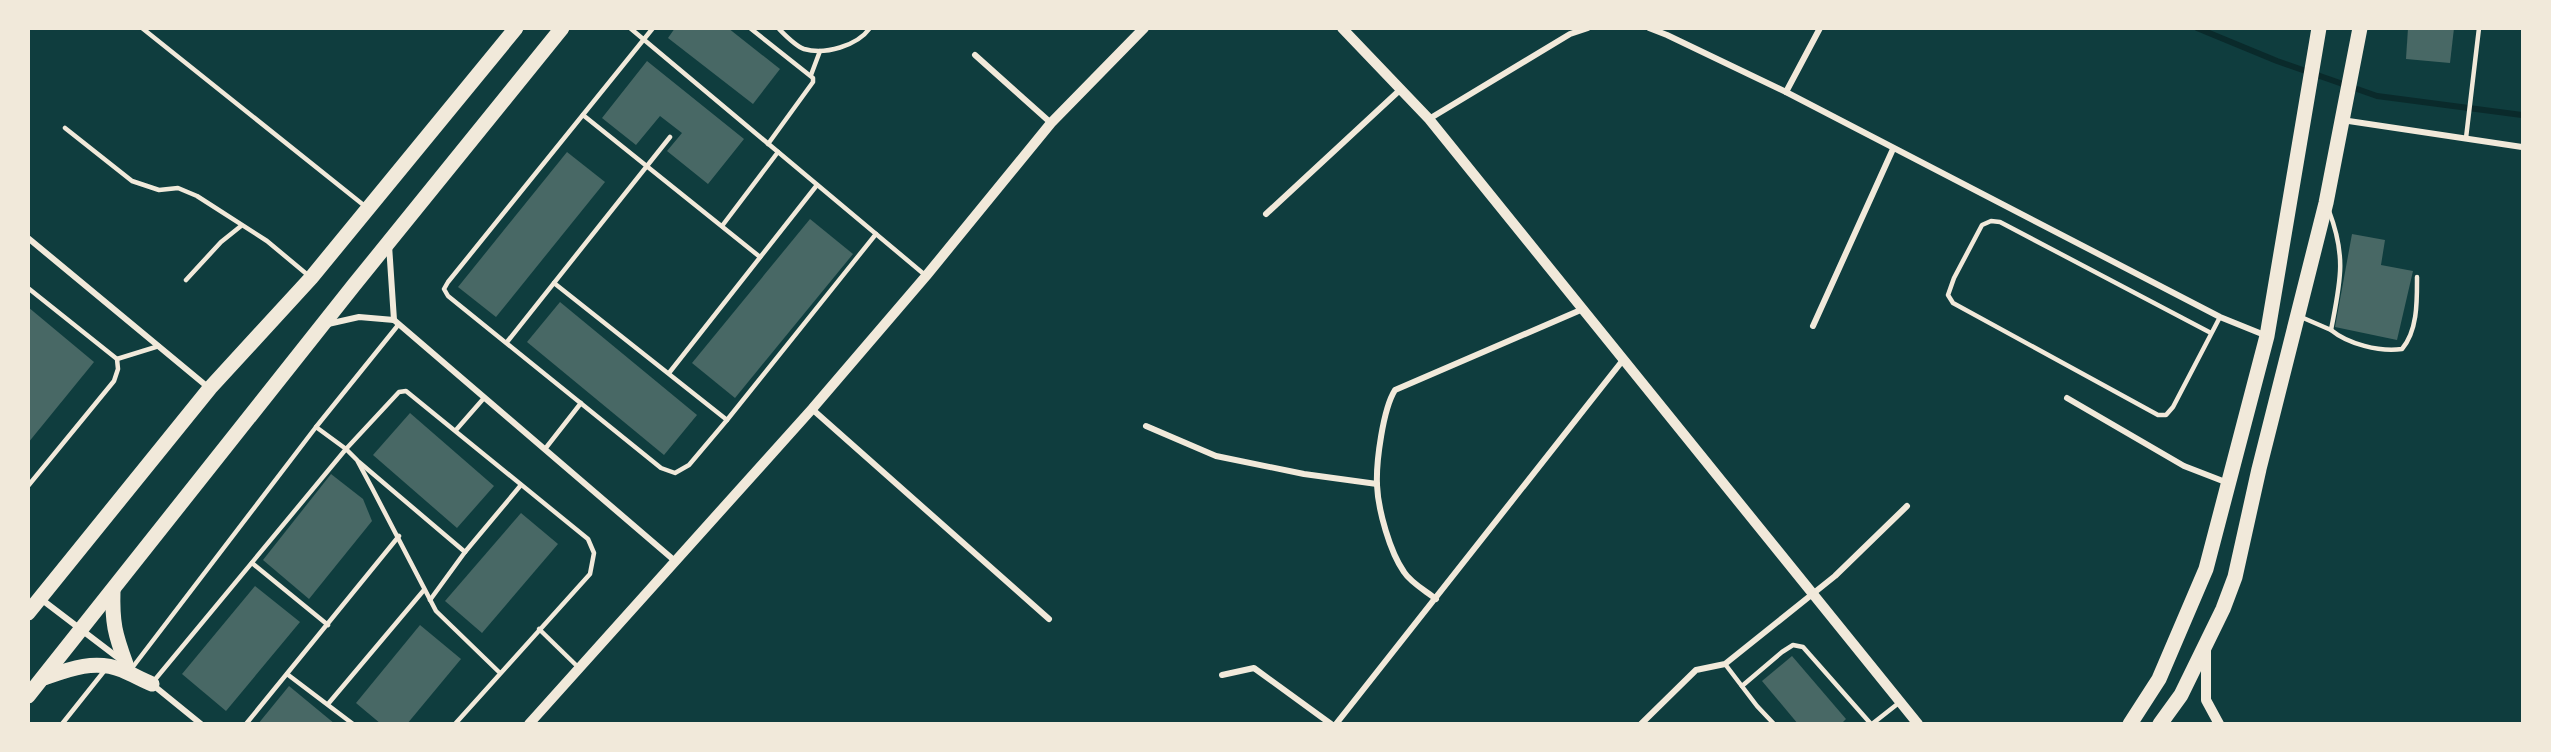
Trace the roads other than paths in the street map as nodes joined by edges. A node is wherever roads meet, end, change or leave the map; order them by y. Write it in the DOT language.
graph roads {
  1 [pos="142,28"];
  2 [pos="516,28"];
  3 [pos="562,28"];
  4 [pos="630,28"];
  5 [pos="652,28"];
  6 [pos="750,28"];
  7 [pos="777,28"];
  8 [pos="870,28"];
  9 [pos="1144,28"];
  10 [pos="1342,28"];
  11 [pos="1588,28"];
  12 [pos="1649,28"];
  13 [pos="1820,28"];
  14 [pos="2319,28"];
  15 [pos="2360,28"];
  16 [pos="2479,28"];
  17 [pos="643,40"];
  18 [pos="820,51"];
  19 [pos="975,55"];
  20 [pos="811,75"];
  21 [pos="1402,89"];
  22 [pos="1786,92"];
  23 [pos="2343,113"];
  24 [pos="583,115"];
  25 [pos="1429,119"];
  26 [pos="1051,123"];
  27 [pos="65,128"];
  28 [pos="670,137"];
  29 [pos="2466,138"];
  30 [pos="768,144"];
  31 [pos="2523,147"];
  32 [pos="1893,148"];
  33 [pos="778,152"];
  34 [pos="647,166"];
  35 [pos="817,184"];
  36 [pos="2326,203"];
  37 [pos="368,208"];
  38 [pos="1266,214"];
  39 [pos="241,226"];
  40 [pos="722,226"];
  41 [pos="876,234"];
  42 [pos="28,238"];
  43 [pos="389,242"];
  44 [pos="760,256"];
  45 [pos="926,276"];
  46 [pos="2417,277"];
  47 [pos="311,278"];
  48 [pos="186,280"];
  49 [pos="554,283"];
  50 [pos="28,288"];
  51 [pos="1582,309"];
  52 [pos="2298,315"];
  53 [pos="2220,317"];
  54 [pos="396,322"];
  55 [pos="322,326"];
  56 [pos="1813,326"];
  57 [pos="2331,330"];
  58 [pos="2211,333"];
  59 [pos="2267,336"];
  60 [pos="507,342"];
  61 [pos="159,346"];
  62 [pos="117,359"];
  63 [pos="1623,360"];
  64 [pos="669,373"];
  65 [pos="210,388"];
  66 [pos="484,398"];
  67 [pos="2067,398"];
  68 [pos="581,403"];
  69 [pos="812,409"];
  70 [pos="728,420"];
  71 [pos="1146,426"];
  72 [pos="316,427"];
  73 [pos="456,430"];
  74 [pos="346,449"];
  75 [pos="545,449"];
  76 [pos="357,460"];
  77 [pos="2228,483"];
  78 [pos="1377,484"];
  79 [pos="521,485"];
  80 [pos="28,486"];
  81 [pos="1907,506"];
  82 [pos="399,536"];
  83 [pos="465,552"];
  84 [pos="675,561"];
  85 [pos="252,563"];
  86 [pos="113,590"];
  87 [pos="424,590"];
  88 [pos="1813,594"];
  89 [pos="40,599"];
  90 [pos="1436,599"];
  91 [pos="430,600"];
  92 [pos="28,613"];
  93 [pos="1049,619"];
  94 [pos="328,625"];
  95 [pos="539,629"];
  96 [pos="81,630"];
  97 [pos="2206,643"];
  98 [pos="1725,664"];
  99 [pos="109,666"];
  100 [pos="129,666"];
  101 [pos="579,669"];
  102 [pos="500,673"];
  103 [pos="287,674"];
  104 [pos="1222,675"];
  105 [pos="43,679"];
  106 [pos="152,684"];
  107 [pos="1742,686"];
  108 [pos="28,696"];
  109 [pos="1900,702"];
  110 [pos="328,704"];
  111 [pos="536,721"];
  112 [pos="62,723"];
  113 [pos="201,723"];
  114 [pos="246,723"];
  115 [pos="353,723"];
  116 [pos="455,723"];
  117 [pos="1331,723"];
  118 [pos="1336,723"];
  119 [pos="1641,723"];
  120 [pos="1774,723"];
  121 [pos="1872,723"];
  122 [pos="1918,723"];
  123 [pos="2130,723"];
  124 [pos="2160,723"];
  125 [pos="2219,723"];
  1 -- 37 [label="lane"];
  2 -- 37 [label="main road"];
  3 -- 43 [label="main road"];
  4 -- 17 [label="lane"];
  5 -- 17 [label="lane"];
  6 -- 20 [label="lane"];
  7 -- 18 [label="lane"];
  8 -- 18 [label="lane"];
  9 -- 26 [label="street"];
  10 -- 21 [label="street"];
  11 -- 25 [label="street"];
  12 -- 22 [label="street"];
  13 -- 22 [label="street"];
  14 -- 59 [label="main road"];
  15 -- 23 [label="main road"];
  16 -- 29 [label="lane"];
  17 -- 24 [label="lane"];
  17 -- 30 [label="lane"];
  18 -- 20 [label="lane"];
  19 -- 26 [label="street"];
  20 -- 30 [label="lane"];
  21 -- 25 [label="street"];
  21 -- 38 [label="street"];
  22 -- 32 [label="street"];
  23 -- 29 [label="street"];
  23 -- 36 [label="main road"];
  24 -- 34 [label="lane"];
  24 -- 60 [label="lane"];
  25 -- 51 [label="street"];
  26 -- 45 [label="street"];
  27 -- 39 [label="lane"];
  28 -- 34 [label="lane"];
  29 -- 31 [label="street"];
  30 -- 33 [label="lane"];
  32 -- 53 [label="street"];
  32 -- 56 [label="street"];
  33 -- 35 [label="lane"];
  33 -- 40 [label="lane"];
  34 -- 40 [label="lane"];
  34 -- 49 [label="lane"];
  35 -- 41 [label="lane"];
  35 -- 44 [label="lane"];
  36 -- 52 [label="main road"];
  36 -- 57 [label="lane"];
  37 -- 47 [label="main road"];
  39 -- 47 [label="lane"];
  39 -- 48 [label="lane"];
  40 -- 44 [label="lane"];
  41 -- 45 [label="lane"];
  41 -- 70 [label="lane"];
  42 -- 61 [label="street"];
  43 -- 54 [label="street"];
  43 -- 55 [label="main road"];
  44 -- 64 [label="lane"];
  45 -- 69 [label="street"];
  46 -- 57 [label="lane"];
  47 -- 65 [label="main road"];
  49 -- 60 [label="lane"];
  49 -- 64 [label="lane"];
  50 -- 62 [label="lane"];
  51 -- 63 [label="street"];
  51 -- 78 [label="street"];
  52 -- 57 [label="lane"];
  52 -- 97 [label="main road"];
  53 -- 58 [label="lane"];
  53 -- 59 [label="street"];
  54 -- 55 [label="street"];
  54 -- 66 [label="street"];
  54 -- 72 [label="lane"];
  55 -- 86 [label="main road"];
  58 -- 58 [label="lane"];
  59 -- 77 [label="main road"];
  60 -- 68 [label="lane"];
  61 -- 62 [label="lane"];
  61 -- 65 [label="street"];
  62 -- 80 [label="lane"];
  63 -- 88 [label="street"];
  63 -- 90 [label="street"];
  64 -- 70 [label="lane"];
  65 -- 89 [label="main road"];
  66 -- 73 [label="lane"];
  66 -- 75 [label="street"];
  67 -- 77 [label="street"];
  68 -- 70 [label="lane"];
  68 -- 75 [label="lane"];
  69 -- 84 [label="street"];
  69 -- 93 [label="street"];
  71 -- 78 [label="street"];
  72 -- 74 [label="lane"];
  72 -- 100 [label="lane"];
  73 -- 74 [label="lane"];
  73 -- 79 [label="lane"];
  74 -- 76 [label="lane"];
  74 -- 85 [label="lane"];
  75 -- 84 [label="street"];
  76 -- 82 [label="lane"];
  76 -- 83 [label="lane"];
  77 -- 123 [label="main road"];
  78 -- 90 [label="street"];
  79 -- 83 [label="lane"];
  79 -- 95 [label="lane"];
  81 -- 88 [label="street"];
  82 -- 87 [label="lane"];
  82 -- 94 [label="lane"];
  83 -- 91 [label="lane"];
  84 -- 101 [label="street"];
  85 -- 94 [label="lane"];
  85 -- 106 [label="lane"];
  86 -- 96 [label="main road"];
  86 -- 100 [label="main road"];
  87 -- 91 [label="lane"];
  87 -- 110 [label="lane"];
  88 -- 98 [label="street"];
  88 -- 109 [label="street"];
  89 -- 92 [label="main road"];
  89 -- 96 [label="street"];
  90 -- 118 [label="street"];
  91 -- 102 [label="lane"];
  94 -- 103 [label="lane"];
  95 -- 101 [label="lane"];
  95 -- 102 [label="lane"];
  96 -- 100 [label="street"];
  96 -- 105 [label="main road"];
  97 -- 124 [label="main road"];
  97 -- 125 [label="street"];
  98 -- 107 [label="lane"];
  98 -- 119 [label="street"];
  99 -- 105 [label="main road"];
  99 -- 106 [label="main road"];
  99 -- 112 [label="lane"];
  100 -- 106 [label="street"];
  101 -- 111 [label="street"];
  102 -- 116 [label="lane"];
  103 -- 110 [label="lane"];
  103 -- 114 [label="lane"];
  104 -- 117 [label="street"];
  105 -- 108 [label="main road"];
  106 -- 113 [label="street"];
  107 -- 120 [label="lane"];
  107 -- 121 [label="lane"];
  109 -- 121 [label="lane"];
  109 -- 122 [label="street"];
  110 -- 115 [label="lane"];
}
